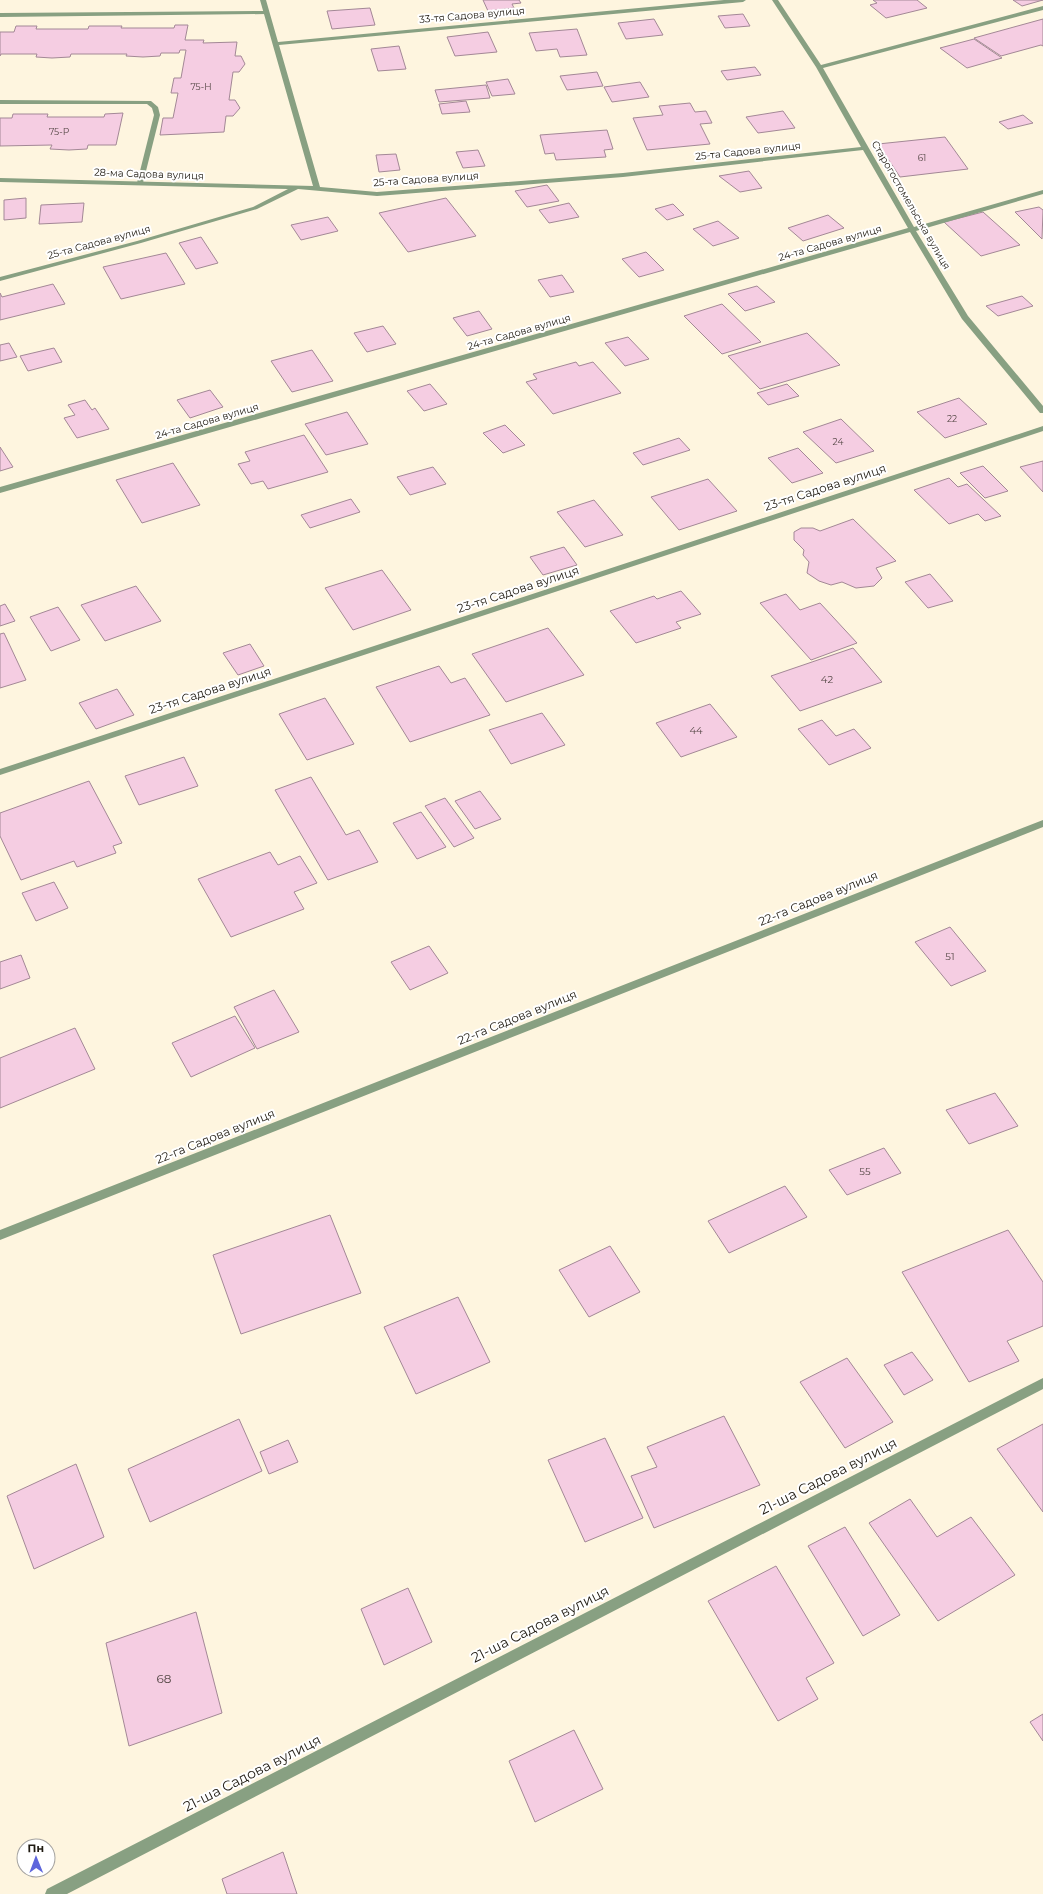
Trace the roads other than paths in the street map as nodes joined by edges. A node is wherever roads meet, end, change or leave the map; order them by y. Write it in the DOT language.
graph roads {
  1 [pos="263,0"];
  2 [pos="743,0"];
  3 [pos="775,0"];
  4 [pos="1043,8"];
  5 [pos="266,12"];
  6 [pos="0,15"];
  7 [pos="275,44"];
  8 [pos="819,67"];
  9 [pos="0,102"];
  10 [pos="866,148"];
  11 [pos="0,180"];
  12 [pos="140,183"];
  13 [pos="297,187"];
  14 [pos="317,188"];
  15 [pos="1043,192"];
  16 [pos="912,230"];
  17 [pos="0,279"];
  18 [pos="1043,410"];
  19 [pos="1043,428"];
  20 [pos="0,490"];
  21 [pos="0,772"];
  22 [pos="1043,822"];
  23 [pos="0,1235"];
  24 [pos="1043,1383"];
  25 [pos="52,1894"];
  1 -- 5 [label="street"];
  2 -- 7 [label="street, 33-тя Садова вулиця"];
  3 -- 8 [label="street, Старогостомельська вулиця"];
  4 -- 8 [label="street"];
  5 -- 6 [label="street"];
  5 -- 7 [label="street"];
  7 -- 14 [label="street"];
  8 -- 10 [label="street, Старогостомельська вулиця"];
  9 -- 12 [label="street"];
  10 -- 14 [label="street, 25-та Садова вулиця"];
  10 -- 16 [label="street, Старогостомельська вулиця"];
  11 -- 12 [label="street, 28-ма Садова вулиця"];
  12 -- 13 [label="street, 28-ма Садова вулиця"];
  13 -- 14 [label="street, 25-та Садова вулиця"];
  13 -- 17 [label="street, 25-та Садова вулиця"];
  15 -- 16 [label="street, 24-та Садова вулиця"];
  16 -- 18 [label="street, Старогостомельська вулиця"];
  16 -- 20 [label="street, 24-та Садова вулиця"];
  19 -- 21 [label="street, 23-тя Садова вулиця"];
  22 -- 23 [label="street, 22-га Садова вулиця"];
  24 -- 25 [label="street, 21-ша Садова вулиця"];
}
